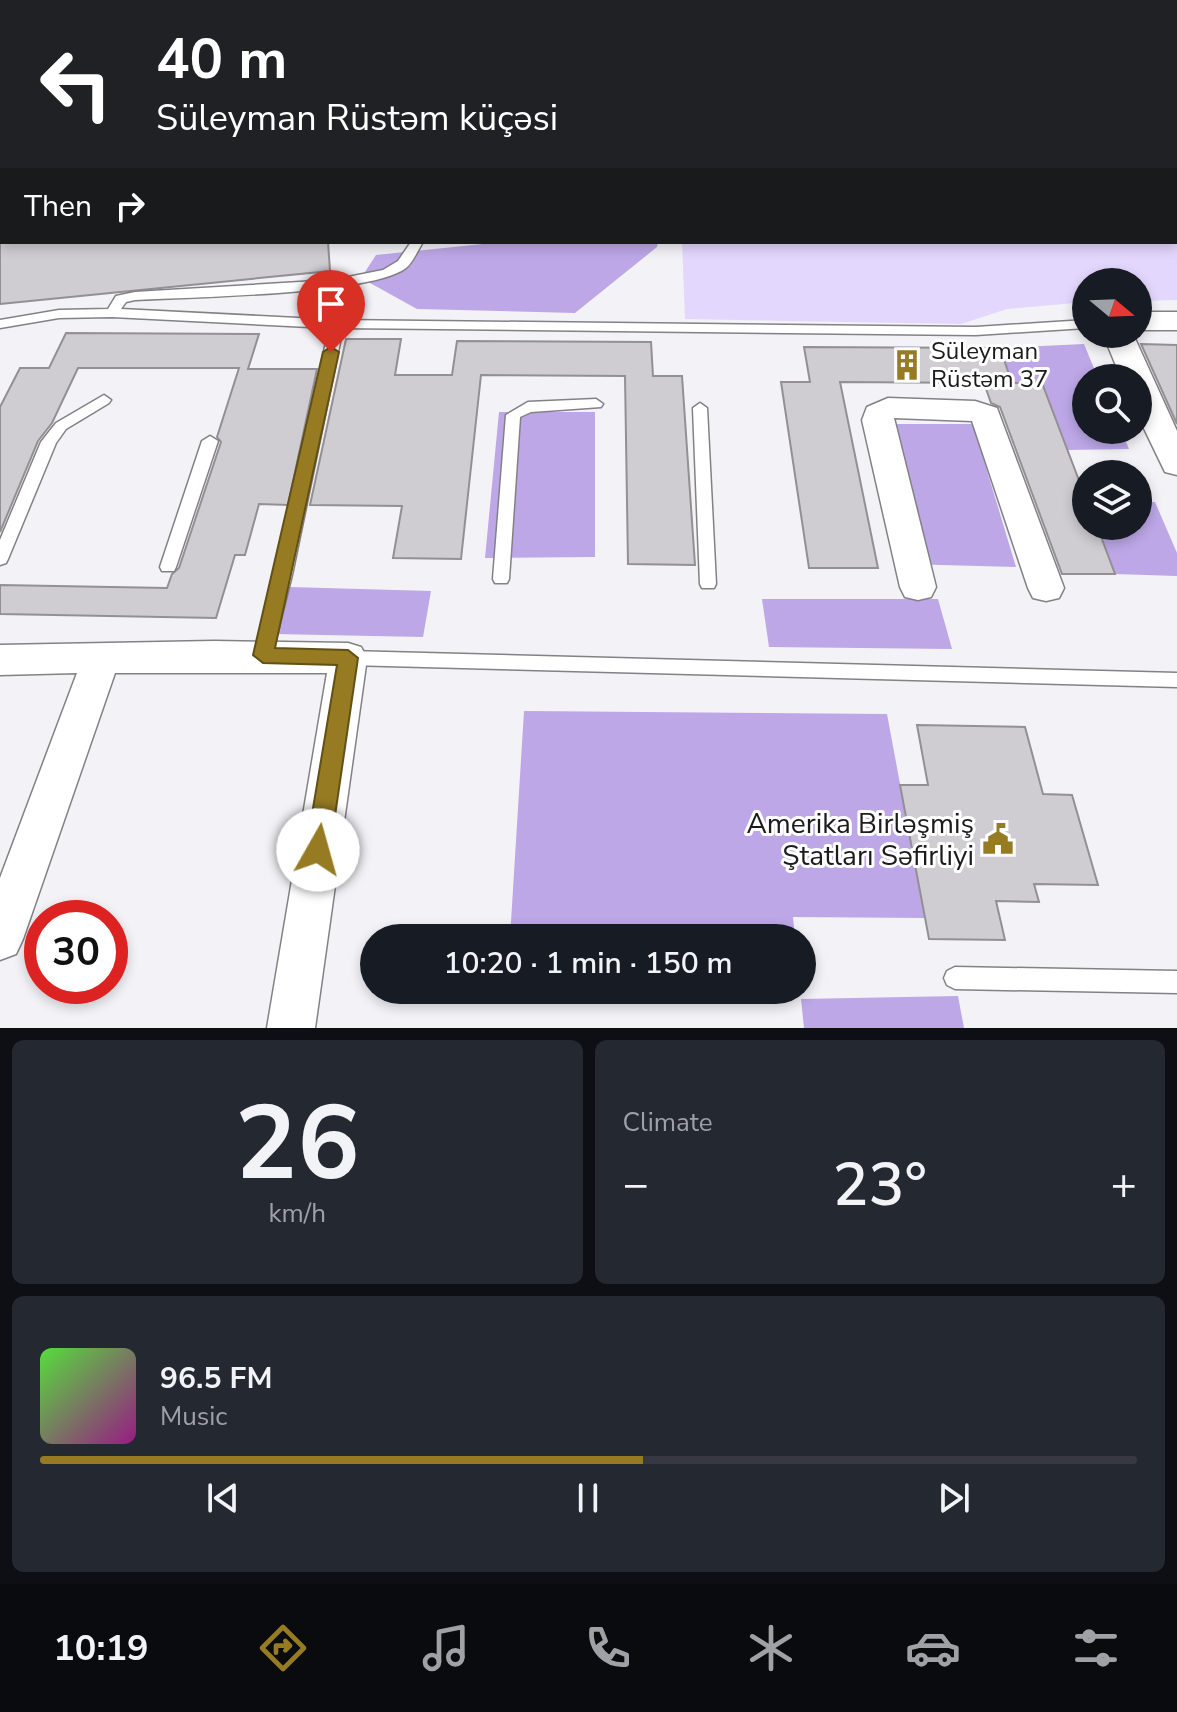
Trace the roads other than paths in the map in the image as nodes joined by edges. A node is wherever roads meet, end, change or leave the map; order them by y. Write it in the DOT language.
graph roads {
  1 [pos="416,244"];
  2 [pos="112,313"];
  3 [pos="1152,321"];
  4 [pos="1177,321"];
  5 [pos="0,324"];
  6 [pos="337,324"];
  7 [pos="1072,325"];
  8 [pos="104,400"];
  9 [pos="596,404"];
  10 [pos="700,408"];
  11 [pos="1152,412"];
  12 [pos="210,441"];
  13 [pos="1177,464"];
  14 [pos="0,559"];
  15 [pos="168,567"];
  16 [pos="501,579"];
  17 [pos="708,584"];
  18 [pos="918,587"];
  19 [pos="1046,588"];
  20 [pos="263,655"];
  21 [pos="348,658"];
  22 [pos="101,659"];
  23 [pos="0,660"];
  24 [pos="1177,680"];
  25 [pos="0,939"];
  26 [pos="955,978"];
  27 [pos="1177,982"];
  28 [pos="291,1028"];
  1 -- 2 [label="lane"];
  2 -- 5 [label="lane"];
  2 -- 6 [label="lane"];
  3 -- 4 [label="street"];
  6 -- 7 [label="lane"];
  6 -- 20 [label="lane"];
  8 -- 14 [label="lane"];
  9 -- 16 [label="lane"];
  10 -- 17 [label="lane"];
  11 -- 13 [label="street"];
  12 -- 15 [label="lane"];
  18 -- 19 [label="street"];
  20 -- 21 [label="street"];
  20 -- 22 [label="street"];
  21 -- 24 [label="lane"];
  21 -- 28 [label="street"];
  22 -- 23 [label="street"];
  22 -- 25 [label="street"];
  26 -- 27 [label="lane"];
}
